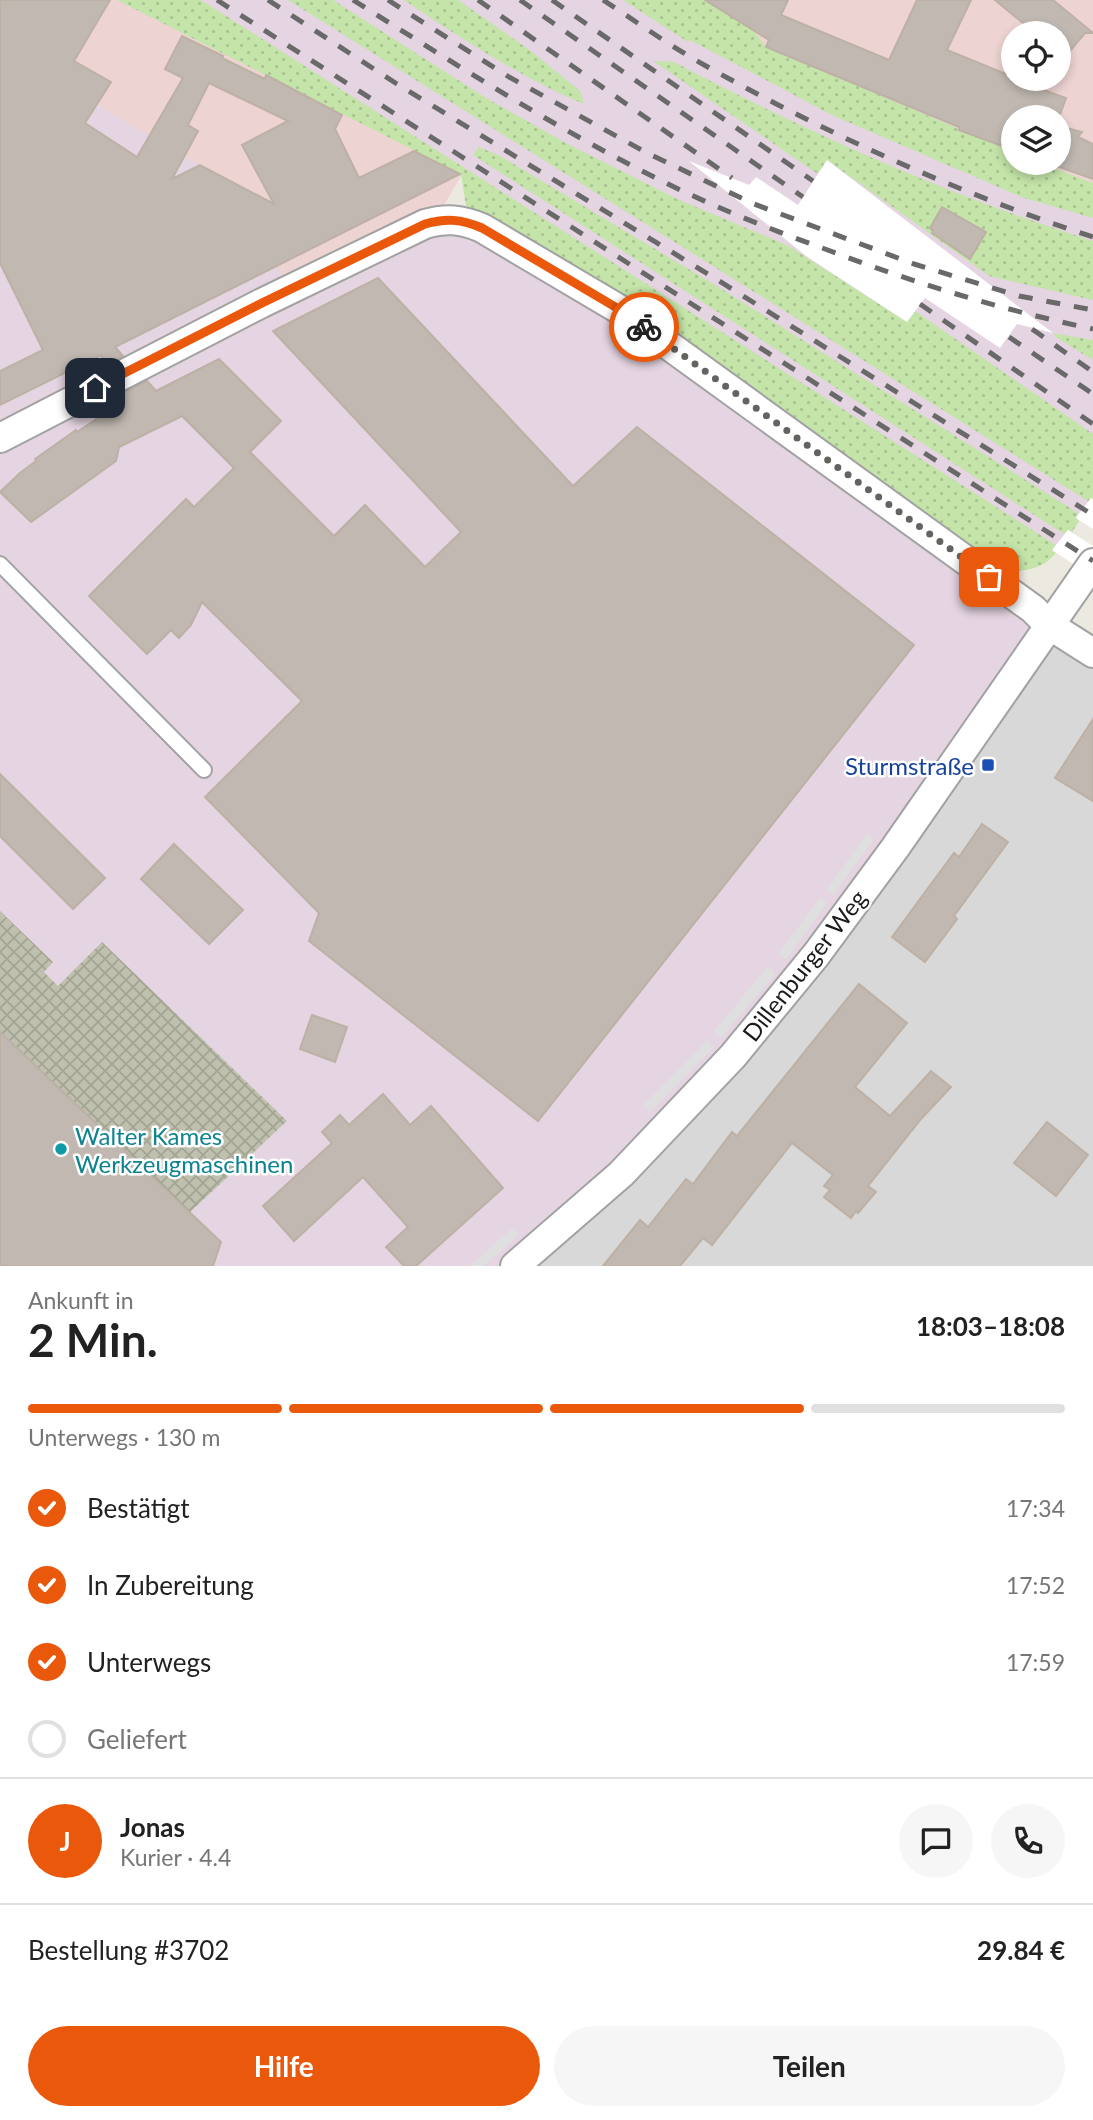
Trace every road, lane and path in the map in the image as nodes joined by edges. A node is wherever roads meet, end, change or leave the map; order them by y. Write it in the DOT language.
graph roads {
  1 [pos="0,438"];
  2 [pos="1093,563"];
  3 [pos="0,564"];
  4 [pos="1049,625"];
  5 [pos="1093,653"];
  6 [pos="204,770"];
  7 [pos="515,1266"];
  1 -- 4 [label="street"];
  2 -- 4 [label="street, Dillenburger Weg"];
  3 -- 6 [label="lane"];
  4 -- 5 [label="street"];
  4 -- 7 [label="street, Dillenburger Weg"];
}
